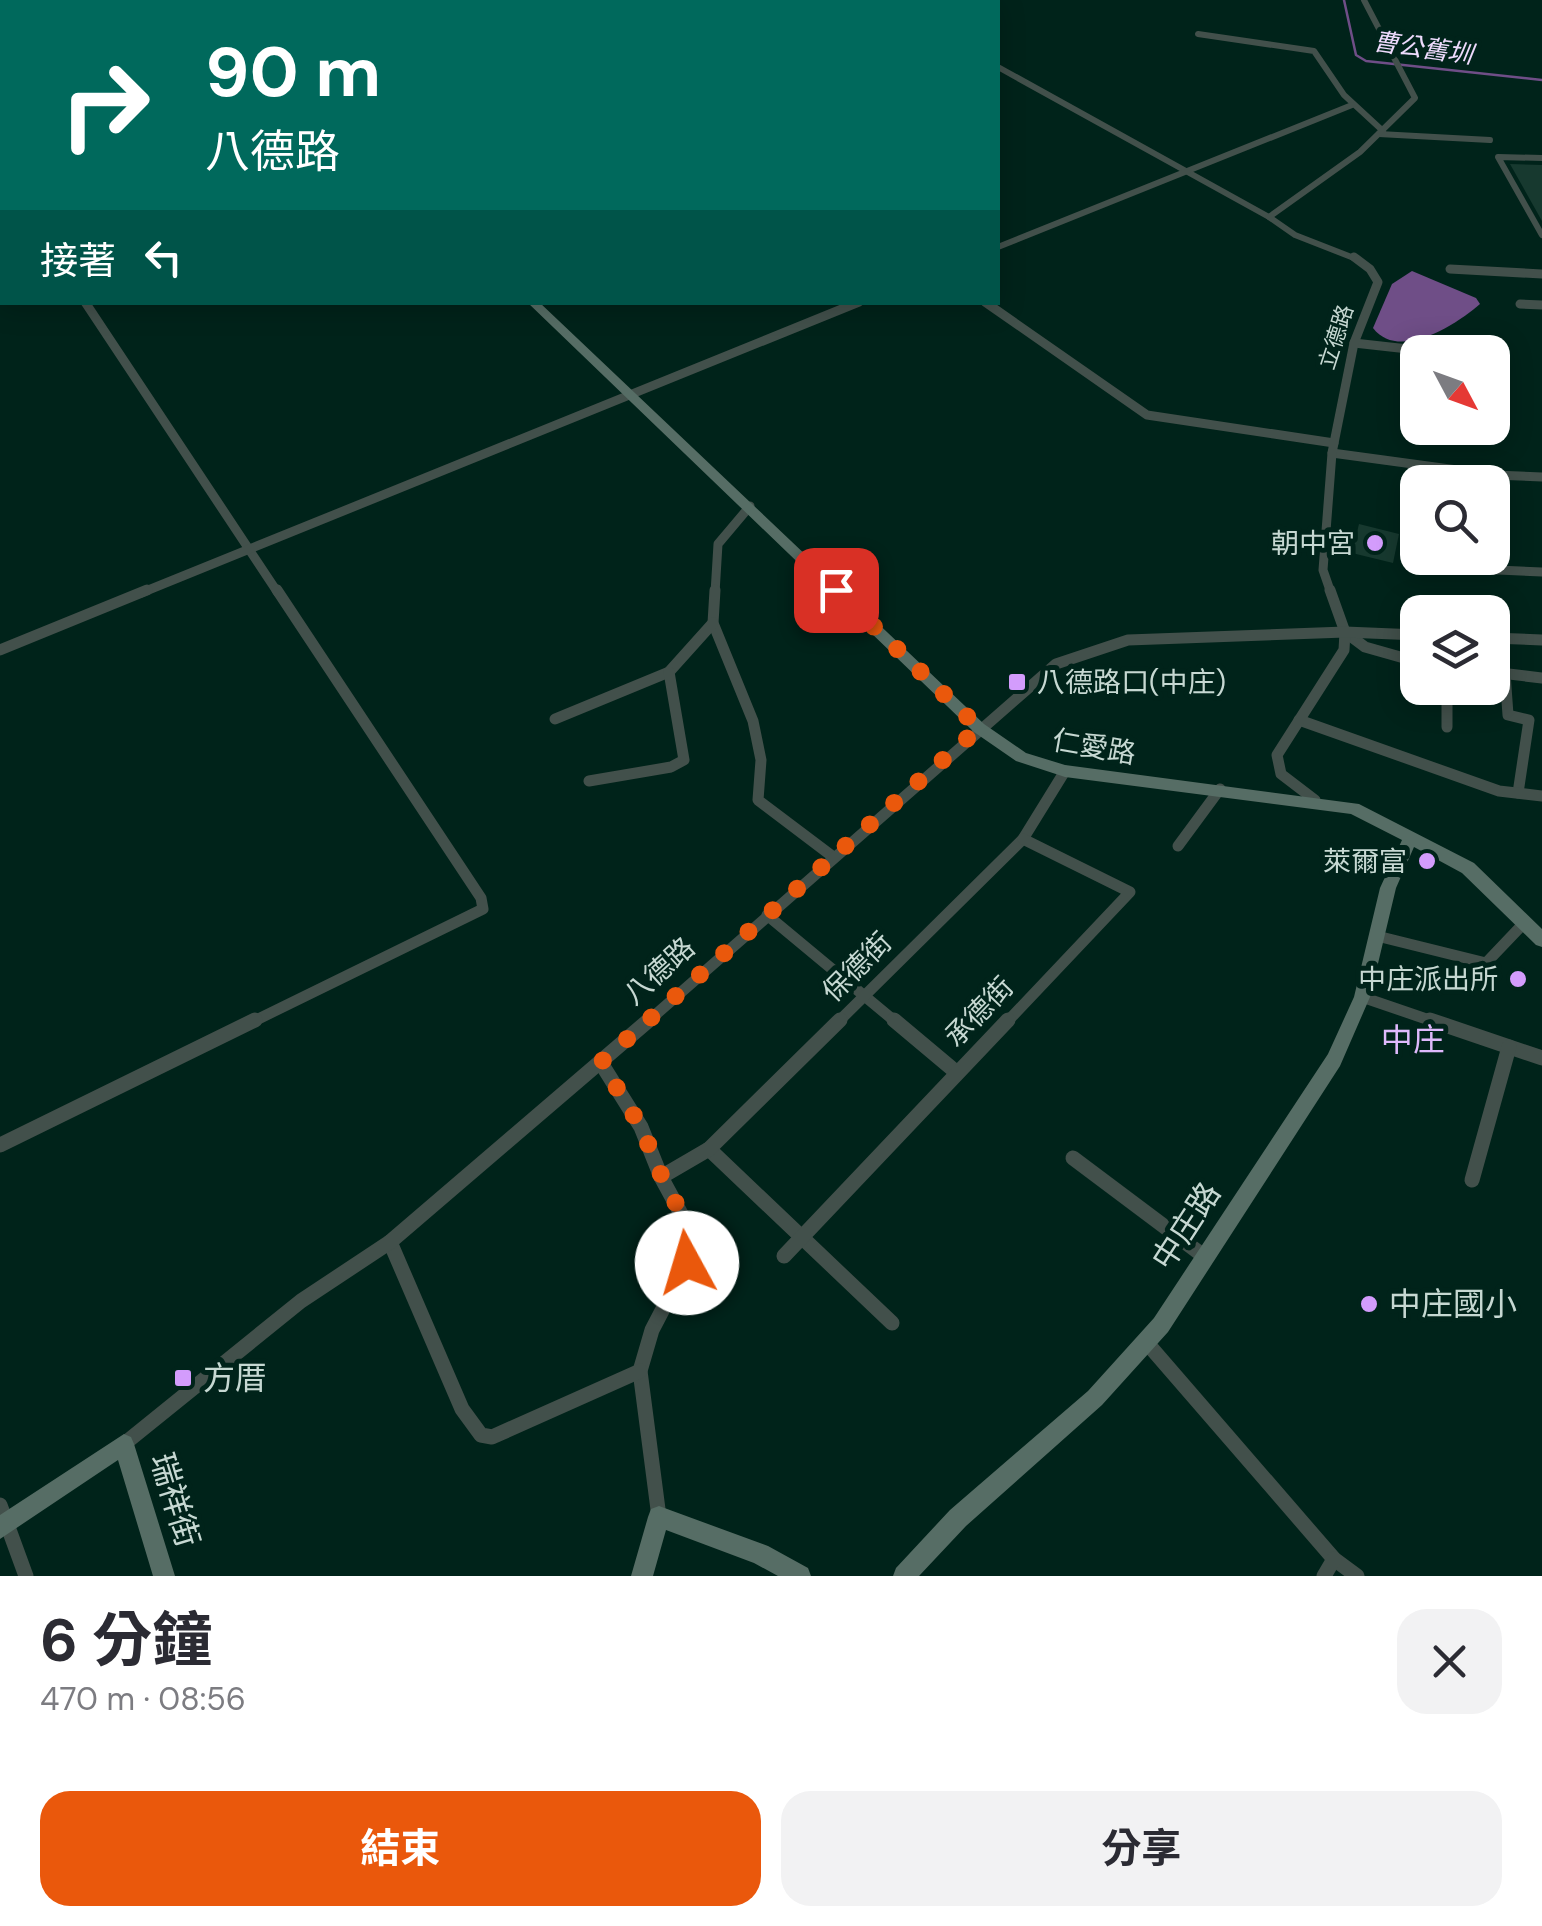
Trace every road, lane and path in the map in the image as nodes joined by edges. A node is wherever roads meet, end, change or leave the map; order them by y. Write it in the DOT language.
graph roads {
  1 [pos="1364,0"];
  2 [pos="1198,34"];
  3 [pos="1000,67"];
  4 [pos="1352,105"];
  5 [pos="1381,132"];
  6 [pos="1490,140"];
  7 [pos="1542,158"];
  8 [pos="1186,171"];
  9 [pos="1268,217"];
  10 [pos="1542,235"];
  11 [pos="1000,246"];
  12 [pos="1450,269"];
  13 [pos="1542,274"];
  14 [pos="1520,304"];
  15 [pos="87,305"];
  16 [pos="535,305"];
  17 [pos="852,305"];
  18 [pos="989,305"];
  19 [pos="1542,305"];
  20 [pos="1354,343"];
  21 [pos="1400,348"];
  22 [pos="630,394"];
  23 [pos="1333,448"];
  24 [pos="1542,477"];
  25 [pos="750,506"];
  26 [pos="248,548"];
  27 [pos="1510,571"];
  28 [pos="1542,572"];
  29 [pos="713,623"];
  30 [pos="1345,632"];
  31 [pos="1400,634"];
  32 [pos="1510,639"];
  33 [pos="1542,640"];
  34 [pos="0,650"];
  35 [pos="1400,657"];
  36 [pos="669,672"];
  37 [pos="1510,674"];
  38 [pos="1542,678"];
  39 [pos="1447,705"];
  40 [pos="1506,705"];
  41 [pos="556,719"];
  42 [pos="1299,720"];
  43 [pos="1529,720"];
  44 [pos="1447,727"];
  45 [pos="979,728"];
  46 [pos="1065,771"];
  47 [pos="589,781"];
  48 [pos="1220,789"];
  49 [pos="1518,793"];
  50 [pos="1542,796"];
  51 [pos="1314,800"];
  52 [pos="1411,838"];
  53 [pos="1023,839"];
  54 [pos="1178,846"];
  55 [pos="832,856"];
  56 [pos="767,914"];
  57 [pos="1524,923"];
  58 [pos="1378,936"];
  59 [pos="1542,940"];
  60 [pos="864,995"];
  61 [pos="1362,997"];
  62 [pos="1510,1047"];
  63 [pos="1542,1058"];
  64 [pos="601,1062"];
  65 [pos="956,1072"];
  66 [pos="0,1145"];
  67 [pos="709,1149"];
  68 [pos="1073,1158"];
  69 [pos="662,1177"];
  70 [pos="1472,1180"];
  71 [pos="802,1236"];
  72 [pos="390,1242"];
  73 [pos="784,1256"];
  74 [pos="1205,1257"];
  75 [pos="892,1322"];
  76 [pos="1147,1343"];
  77 [pos="640,1371"];
  78 [pos="124,1444"];
  79 [pos="660,1517"];
  80 [pos="2,1519"];
  81 [pos="1334,1559"];
  82 [pos="26,1576"];
  83 [pos="164,1576"];
  84 [pos="642,1576"];
  85 [pos="800,1576"];
  86 [pos="904,1576"];
  87 [pos="1324,1576"];
  88 [pos="1357,1576"];
  1 -- 5 [label="street"];
  2 -- 4 [label="street"];
  3 -- 8 [label="street"];
  4 -- 5 [label="street"];
  4 -- 8 [label="street"];
  5 -- 6 [label="street"];
  5 -- 9 [label="street"];
  7 -- 10 [label="street"];
  8 -- 9 [label="street"];
  8 -- 11 [label="street"];
  9 -- 20 [label="street, 立德路"];
  12 -- 13 [label="street"];
  14 -- 19 [label="street"];
  15 -- 26 [label="street"];
  16 -- 22 [label="street, 仁愛路"];
  17 -- 22 [label="street"];
  18 -- 23 [label="street"];
  20 -- 21 [label="street"];
  20 -- 23 [label="street, 立德路"];
  22 -- 25 [label="street, 仁愛路"];
  22 -- 26 [label="street"];
  23 -- 24 [label="street"];
  23 -- 30 [label="street, 立德路"];
  25 -- 29 [label="street"];
  25 -- 45 [label="street, 仁愛路"];
  26 -- 34 [label="street"];
  26 -- 66 [label="street"];
  27 -- 28 [label="street"];
  29 -- 36 [label="street"];
  29 -- 55 [label="street"];
  30 -- 31 [label="street, 八德路"];
  30 -- 35 [label="street"];
  30 -- 42 [label="street"];
  30 -- 45 [label="street, 八德路"];
  32 -- 33 [label="street"];
  36 -- 41 [label="street"];
  36 -- 47 [label="street"];
  37 -- 38 [label="street"];
  39 -- 44 [label="street"];
  40 -- 43 [label="street"];
  42 -- 49 [label="street"];
  42 -- 51 [label="street"];
  43 -- 49 [label="street"];
  45 -- 46 [label="street, 仁愛路"];
  45 -- 55 [label="street, 八德路"];
  46 -- 48 [label="street, 仁愛路"];
  46 -- 53 [label="street, 保德街"];
  48 -- 51 [label="street, 仁愛路"];
  48 -- 54 [label="street"];
  49 -- 50 [label="street"];
  51 -- 52 [label="street, 仁愛路"];
  52 -- 57 [label="street, 仁愛路"];
  52 -- 58 [label="street, 中庄路"];
  53 -- 60 [label="street, 保德街"];
  53 -- 65 [label="street, 承德街"];
  55 -- 56 [label="street, 八德路"];
  56 -- 60 [label="street"];
  56 -- 64 [label="street, 八德路"];
  57 -- 58 [label="street"];
  57 -- 59 [label="street, 仁愛路"];
  58 -- 61 [label="street, 中庄路"];
  60 -- 65 [label="street"];
  60 -- 67 [label="street, 保德街"];
  61 -- 62 [label="street"];
  61 -- 74 [label="street, 中庄路"];
  62 -- 63 [label="street"];
  62 -- 70 [label="street"];
  64 -- 69 [label="street"];
  64 -- 72 [label="street, 八德路"];
  65 -- 71 [label="street, 承德街"];
  67 -- 69 [label="street, 保德街"];
  67 -- 71 [label="street"];
  68 -- 74 [label="street"];
  69 -- 77 [label="street"];
  71 -- 73 [label="street, 承德街"];
  71 -- 75 [label="street"];
  72 -- 77 [label="street"];
  72 -- 78 [label="street, 八德路"];
  74 -- 76 [label="street, 中庄路"];
  76 -- 81 [label="street"];
  76 -- 86 [label="street, 中庄路"];
  77 -- 79 [label="street"];
  78 -- 80 [label="street, 八德路"];
  78 -- 83 [label="street, 瑞祥街"];
  79 -- 84 [label="street"];
  79 -- 85 [label="street"];
  80 -- 82 [label="street"];
  81 -- 87 [label="street"];
  81 -- 88 [label="street"];
}
